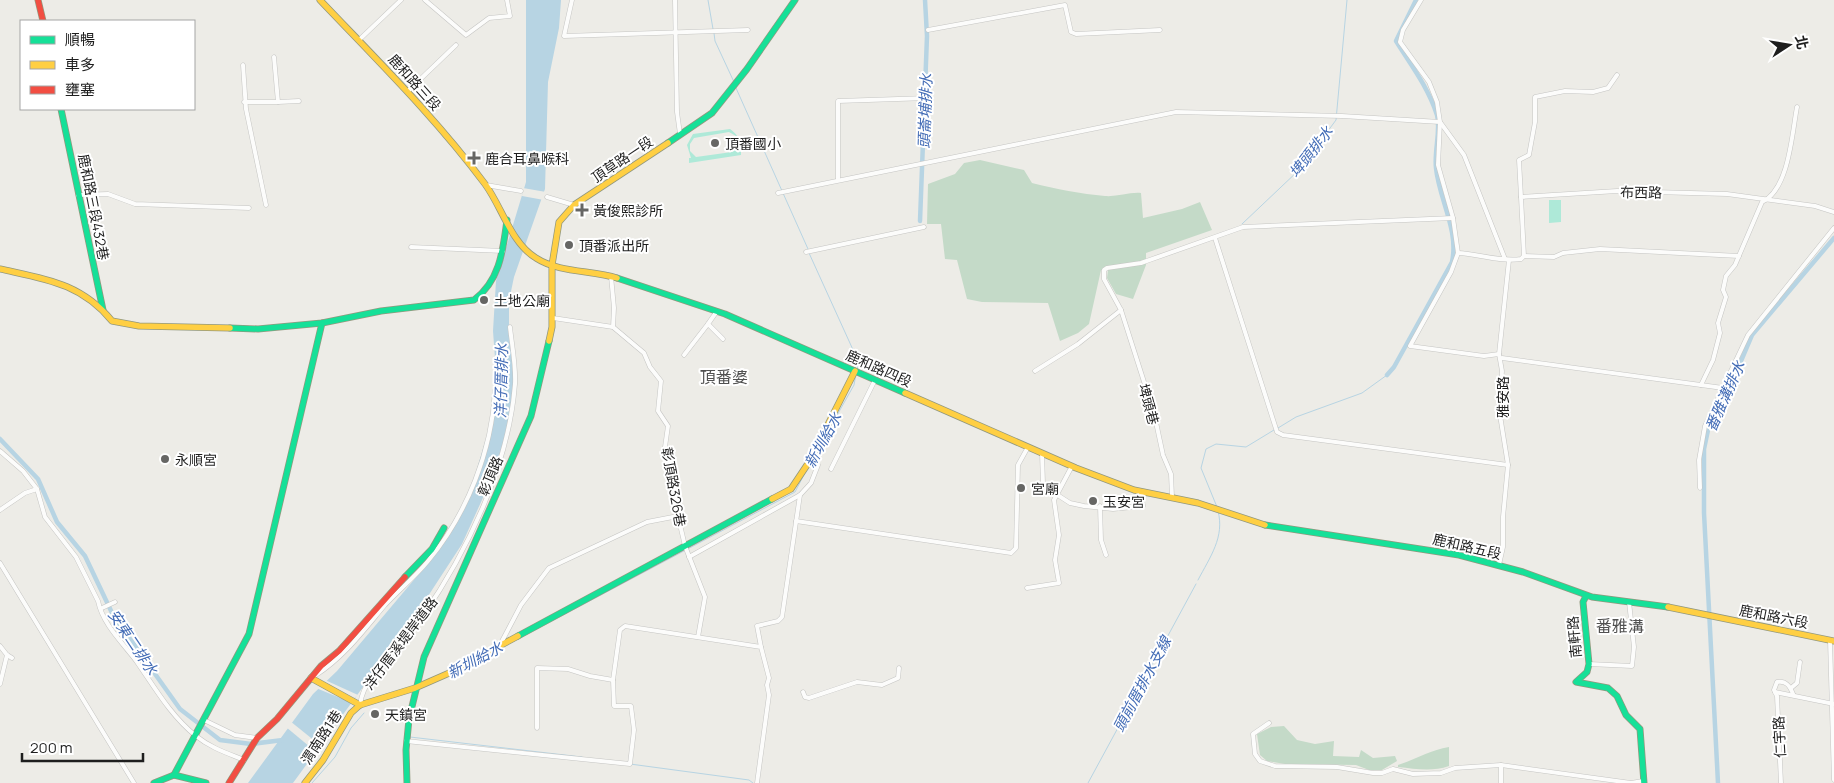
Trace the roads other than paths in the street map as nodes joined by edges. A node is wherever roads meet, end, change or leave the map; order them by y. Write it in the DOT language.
graph roads {
  1 [pos="38,0"];
  2 [pos="320,0"];
  3 [pos="401,0"];
  4 [pos="425,0"];
  5 [pos="508,0"];
  6 [pos="572,0"];
  7 [pos="675,0"];
  8 [pos="795,0"];
  9 [pos="1421,0"];
  10 [pos="43,20"];
  11 [pos="748,30"];
  12 [pos="928,30"];
  13 [pos="1160,30"];
  14 [pos="674,34"];
  15 [pos="359,40"];
  16 [pos="456,45"];
  17 [pos="274,57"];
  18 [pos="243,65"];
  19 [pos="1617,75"];
  20 [pos="408,91"];
  21 [pos="928,98"];
  22 [pos="299,101"];
  23 [pos="244,102"];
  24 [pos="278,102"];
  25 [pos="1797,107"];
  26 [pos="61,110"];
  27 [pos="1440,122"];
  28 [pos="680,134"];
  29 [pos="838,180"];
  30 [pos="486,185"];
  31 [pos="521,191"];
  32 [pos="778,193"];
  33 [pos="78,195"];
  34 [pos="547,197"];
  35 [pos="1521,197"];
  36 [pos="1768,199"];
  37 [pos="266,205"];
  38 [pos="574,205"];
  39 [pos="249,208"];
  40 [pos="1834,212"];
  41 [pos="1453,218"];
  42 [pos="508,220"];
  43 [pos="924,227"];
  44 [pos="1834,228"];
  45 [pos="1215,238"];
  46 [pos="411,247"];
  47 [pos="502,251"];
  48 [pos="806,252"];
  49 [pos="1458,253"];
  50 [pos="529,254"];
  51 [pos="1524,256"];
  52 [pos="1739,256"];
  53 [pos="1507,260"];
  54 [pos="552,265"];
  55 [pos="0,269"];
  56 [pos="611,276"];
  57 [pos="103,310"];
  58 [pos="1121,310"];
  59 [pos="717,311"];
  60 [pos="553,318"];
  61 [pos="322,324"];
  62 [pos="708,324"];
  63 [pos="510,327"];
  64 [pos="613,327"];
  65 [pos="723,340"];
  66 [pos="684,355"];
  67 [pos="1500,356"];
  68 [pos="855,371"];
  69 [pos="1035,371"];
  70 [pos="875,380"];
  71 [pos="1701,385"];
  72 [pos="1722,388"];
  73 [pos="494,390"];
  74 [pos="1028,447"];
  75 [pos="0,451"];
  76 [pos="1042,453"];
  77 [pos="818,465"];
  78 [pos="1508,465"];
  79 [pos="1072,466"];
  80 [pos="831,469"];
  81 [pos="1033,486"];
  82 [pos="1700,488"];
  83 [pos="37,489"];
  84 [pos="1141,491"];
  85 [pos="1056,494"];
  86 [pos="800,496"];
  87 [pos="1172,498"];
  88 [pos="1100,506"];
  89 [pos="0,510"];
  90 [pos="1219,510"];
  91 [pos="678,516"];
  92 [pos="796,521"];
  93 [pos="444,528"];
  94 [pos="686,551"];
  95 [pos="1106,555"];
  96 [pos="0,564"];
  97 [pos="1500,565"];
  98 [pos="1027,588"];
  99 [pos="1586,596"];
  100 [pos="115,602"];
  101 [pos="1629,602"];
  102 [pos="102,608"];
  103 [pos="1713,616"];
  104 [pos="698,637"];
  105 [pos="1832,640"];
  106 [pos="500,645"];
  107 [pos="0,646"];
  108 [pos="761,647"];
  109 [pos="1800,662"];
  110 [pos="1589,664"];
  111 [pos="899,668"];
  112 [pos="311,678"];
  113 [pos="613,680"];
  114 [pos="0,684"];
  115 [pos="1791,688"];
  116 [pos="415,691"];
  117 [pos="802,692"];
  118 [pos="1775,692"];
  119 [pos="1793,694"];
  120 [pos="1833,704"];
  121 [pos="360,705"];
  122 [pos="204,721"];
  123 [pos="1270,723"];
  124 [pos="537,728"];
  125 [pos="196,734"];
  126 [pos="257,738"];
  127 [pos="405,741"];
  128 [pos="245,757"];
  129 [pos="1834,759"];
  130 [pos="1501,765"];
  131 [pos="174,775"];
  132 [pos="1834,780"];
  133 [pos="1644,782"];
  134 [pos="134,783"];
  135 [pos="154,783"];
  136 [pos="206,783"];
  137 [pos="229,783"];
  138 [pos="305,783"];
  139 [pos="407,783"];
  140 [pos="758,783"];
  141 [pos="1501,783"];
  142 [pos="1781,783"];
  1 -- 10 [label="street"];
  2 -- 15 [label="street, 鹿和路三段"];
  3 -- 15 [label="street"];
  4 -- 5 [label="street"];
  6 -- 14 [label="street"];
  7 -- 14 [label="street"];
  8 -- 28 [label="street, 頂草路一段"];
  9 -- 27 [label="street"];
  11 -- 14 [label="street"];
  12 -- 13 [label="street"];
  14 -- 28 [label="street"];
  15 -- 20 [label="street, 鹿和路三段"];
  16 -- 20 [label="street"];
  17 -- 24 [label="street"];
  18 -- 23 [label="street"];
  19 -- 35 [label="street"];
  20 -- 30 [label="street, 鹿和路三段"];
  21 -- 29 [label="street"];
  22 -- 24 [label="street"];
  23 -- 24 [label="street"];
  23 -- 37 [label="street"];
  25 -- 36 [label="street"];
  26 -- 33 [label="street, 鹿和路三段432巷"];
  27 -- 29 [label="street"];
  27 -- 41 [label="street"];
  27 -- 53 [label="street, 雅安路"];
  28 -- 38 [label="street, 頂草路一段"];
  29 -- 32 [label="street"];
  30 -- 31 [label="street"];
  30 -- 42 [label="street, 鹿和路三段"];
  33 -- 39 [label="street"];
  33 -- 57 [label="street, 鹿和路三段432巷"];
  34 -- 38 [label="street"];
  35 -- 36 [label="street, 布西路"];
  35 -- 51 [label="street"];
  36 -- 40 [label="street, 布西路"];
  36 -- 52 [label="street"];
  38 -- 54 [label="street, 頂草路一段"];
  41 -- 45 [label="street"];
  41 -- 49 [label="street"];
  42 -- 47 [label="street"];
  42 -- 50 [label="street, 鹿和路三段"];
  43 -- 48 [label="street"];
  44 -- 72 [label="street"];
  45 -- 58 [label="street, 埤頭巷"];
  45 -- 78 [label="street"];
  46 -- 47 [label="street"];
  47 -- 61 [label="street"];
  49 -- 53 [label="street"];
  49 -- 67 [label="street"];
  50 -- 54 [label="street, 鹿和路四段"];
  51 -- 52 [label="street"];
  51 -- 53 [label="street"];
  52 -- 71 [label="street"];
  53 -- 67 [label="street, 雅安路"];
  54 -- 56 [label="street, 鹿和路四段"];
  54 -- 60 [label="street, 彰頂路"];
  55 -- 57 [label="street"];
  56 -- 59 [label="street, 鹿和路四段"];
  56 -- 64 [label="street"];
  57 -- 61 [label="street"];
  58 -- 69 [label="street"];
  58 -- 87 [label="street, 埤頭巷"];
  59 -- 62 [label="street"];
  59 -- 68 [label="street, 鹿和路四段"];
  60 -- 64 [label="street"];
  60 -- 116 [label="street, 彰頂路"];
  61 -- 122 [label="street"];
  62 -- 65 [label="street"];
  62 -- 66 [label="street"];
  63 -- 121 [label="street, 洋仔厝溪堤岸道路"];
  64 -- 91 [label="street, 彰頂路326巷"];
  67 -- 71 [label="street"];
  67 -- 78 [label="street, 雅安路"];
  68 -- 70 [label="street, 鹿和路四段"];
  68 -- 94 [label="street"];
  70 -- 74 [label="street, 鹿和路四段"];
  70 -- 80 [label="street"];
  71 -- 72 [label="street"];
  72 -- 82 [label="street"];
  73 -- 112 [label="street"];
  74 -- 76 [label="street, 鹿和路四段"];
  74 -- 92 [label="street"];
  75 -- 83 [label="street"];
  76 -- 79 [label="street, 鹿和路四段"];
  76 -- 81 [label="street"];
  77 -- 86 [label="street"];
  78 -- 97 [label="street, 雅安路"];
  79 -- 84 [label="street, 鹿和路四段"];
  79 -- 85 [label="street"];
  83 -- 89 [label="street"];
  83 -- 125 [label="street"];
  84 -- 87 [label="street, 鹿和路四段"];
  84 -- 88 [label="street"];
  85 -- 88 [label="street"];
  85 -- 98 [label="street"];
  86 -- 92 [label="street"];
  86 -- 94 [label="street"];
  87 -- 90 [label="street, 鹿和路四段"];
  88 -- 95 [label="street"];
  90 -- 97 [label="street, 鹿和路五段"];
  91 -- 94 [label="street, 彰頂路326巷"];
  91 -- 106 [label="street"];
  92 -- 108 [label="street"];
  93 -- 112 [label="street"];
  94 -- 104 [label="street, 彰頂路326巷"];
  94 -- 106 [label="street"];
  96 -- 134 [label="street"];
  97 -- 99 [label="street, 鹿和路五段"];
  99 -- 101 [label="street, 鹿和路五段"];
  99 -- 110 [label="street, 南軒路"];
  100 -- 102 [label="street"];
  101 -- 103 [label="street, 鹿和路五段"];
  101 -- 110 [label="street"];
  103 -- 105 [label="street, 鹿和路六段"];
  104 -- 108 [label="street"];
  104 -- 113 [label="street"];
  105 -- 120 [label="street"];
  106 -- 116 [label="street"];
  107 -- 114 [label="street"];
  108 -- 140 [label="street"];
  109 -- 115 [label="street"];
  110 -- 133 [label="street, 南軒路"];
  111 -- 117 [label="street"];
  112 -- 121 [label="street"];
  112 -- 126 [label="street"];
  113 -- 124 [label="street"];
  113 -- 127 [label="street"];
  115 -- 118 [label="street"];
  115 -- 119 [label="street"];
  116 -- 121 [label="street"];
  116 -- 127 [label="street, 彰頂路"];
  118 -- 119 [label="street"];
  118 -- 142 [label="street, 仁宇路"];
  119 -- 120 [label="street"];
  120 -- 129 [label="street"];
  121 -- 138 [label="street, 渭南路1巷"];
  122 -- 125 [label="street"];
  122 -- 126 [label="street"];
  123 -- 130 [label="street"];
  125 -- 128 [label="street"];
  125 -- 131 [label="street"];
  126 -- 128 [label="street"];
  127 -- 139 [label="street, 彰頂路"];
  128 -- 137 [label="street"];
  129 -- 132 [label="street"];
  130 -- 133 [label="street"];
  130 -- 141 [label="street"];
  131 -- 135 [label="street"];
  131 -- 136 [label="street"];
}
